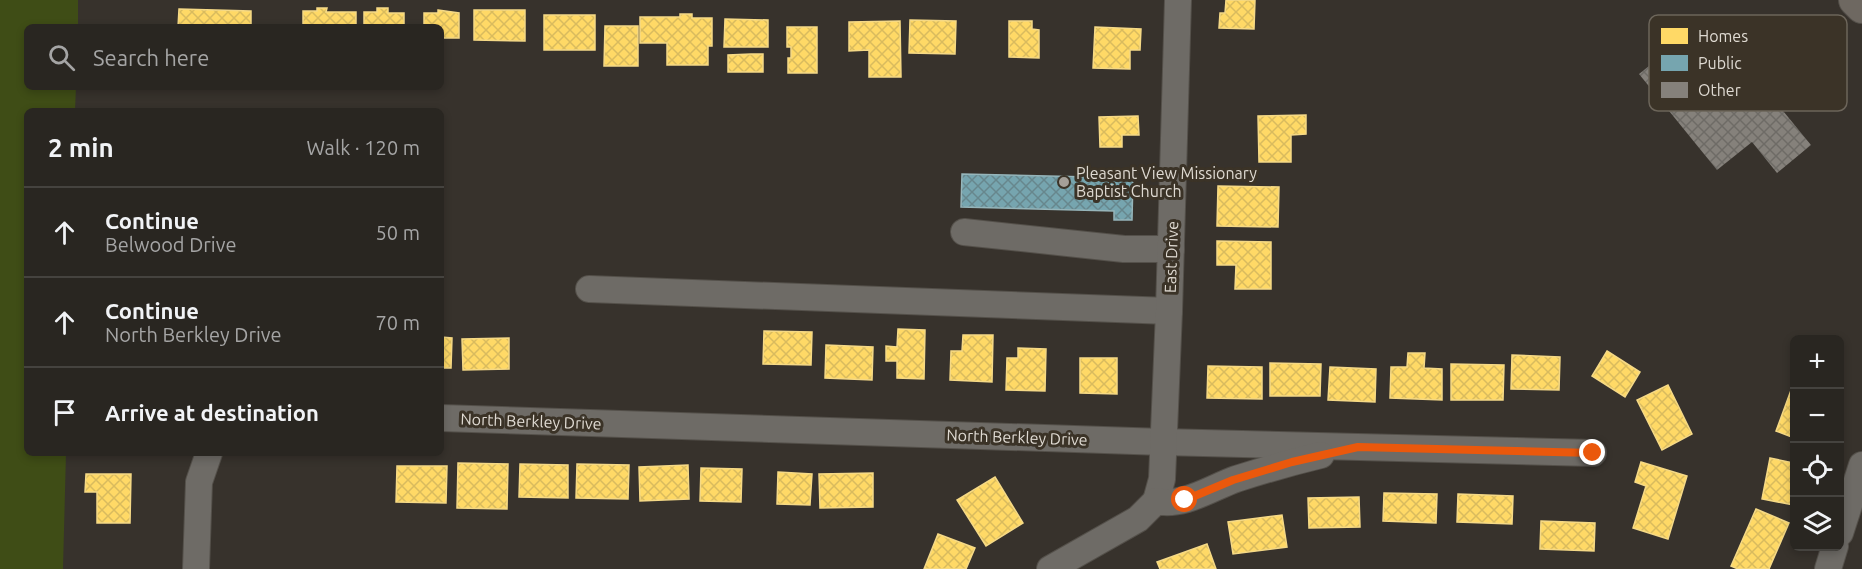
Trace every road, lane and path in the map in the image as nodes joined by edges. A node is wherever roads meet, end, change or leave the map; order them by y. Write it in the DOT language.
graph roads {
  1 [pos="1178,0"];
  2 [pos="1856,0"];
  3 [pos="1862,8"];
  4 [pos="964,232"];
  5 [pos="1171,249"];
  6 [pos="589,289"];
  7 [pos="1169,311"];
  8 [pos="444,418"];
  9 [pos="1163,442"];
  10 [pos="1358,447"];
  11 [pos="1593,453"];
  12 [pos="208,456"];
  13 [pos="1862,465"];
  14 [pos="1156,501"];
  15 [pos="1844,518"];
  16 [pos="1833,551"];
  17 [pos="196,569"];
  18 [pos="1050,569"];
  19 [pos="1828,569"];
  1 -- 5 [label="street, East Drive"];
  2 -- 3 [label="main road"];
  4 -- 5 [label="street"];
  5 -- 7 [label="street, East Drive"];
  6 -- 7 [label="street"];
  7 -- 9 [label="street, East Drive"];
  8 -- 9 [label="street, North Berkley Drive"];
  9 -- 10 [label="street, North Berkley Drive"];
  9 -- 14 [label="street, East Drive"];
  10 -- 11 [label="street, North Berkley Drive"];
  10 -- 14 [label="street"];
  12 -- 17 [label="street"];
  13 -- 15 [label="street"];
  14 -- 18 [label="street"];
  16 -- 19 [label="street"];
}
